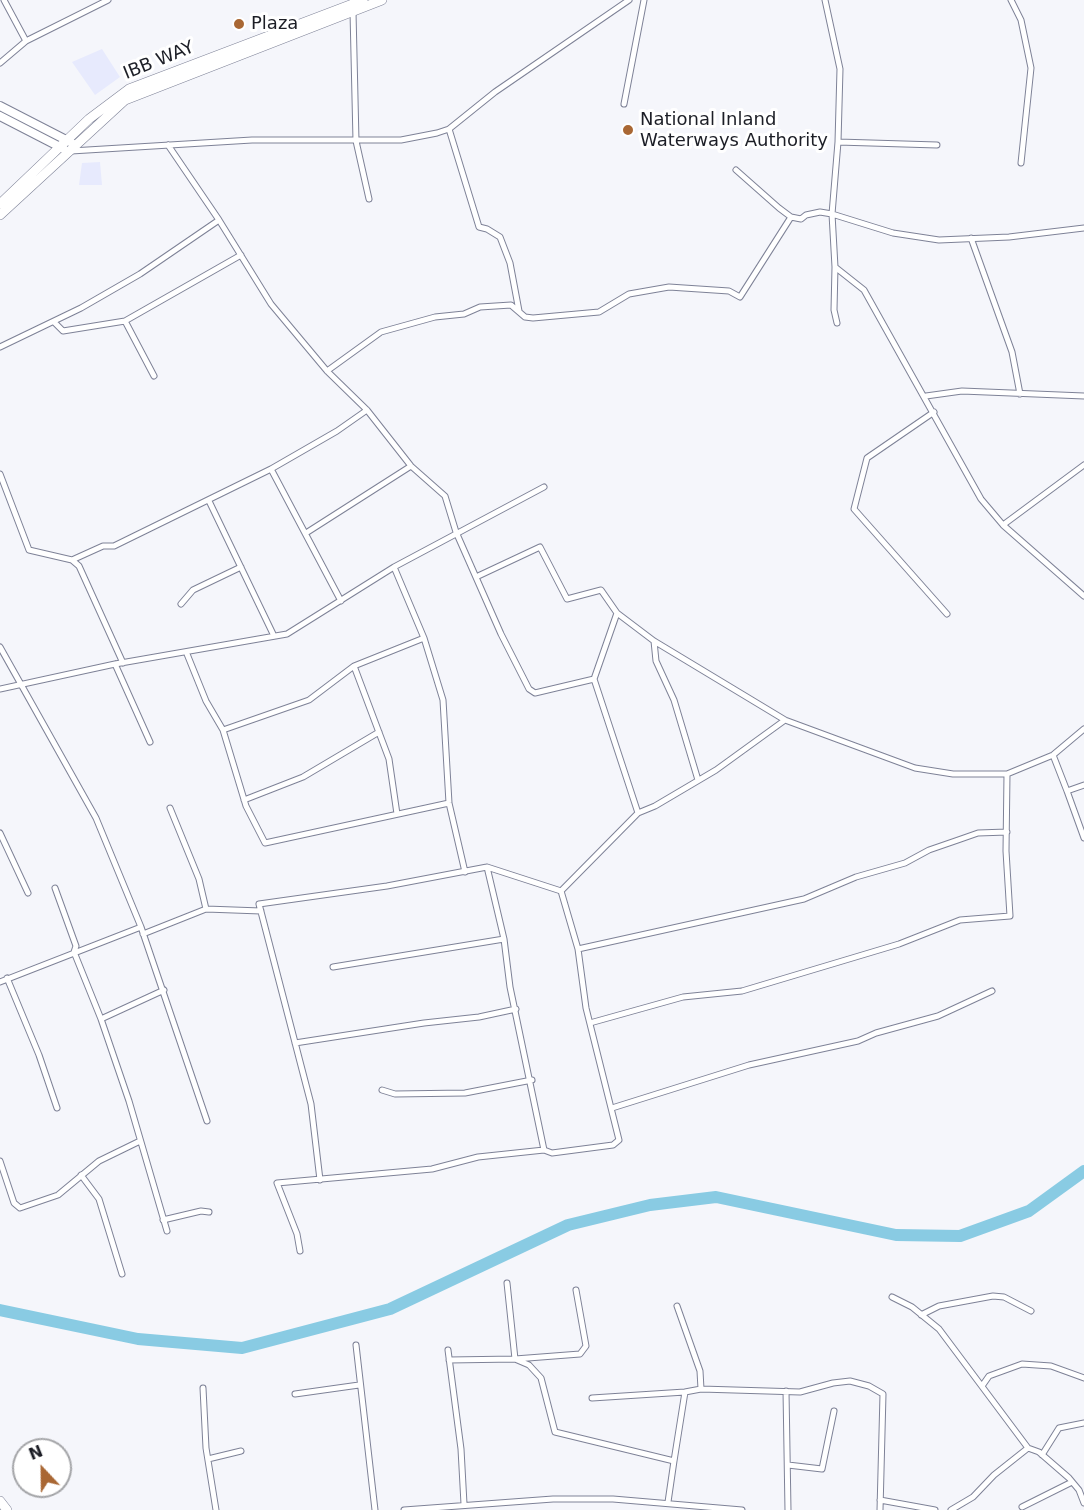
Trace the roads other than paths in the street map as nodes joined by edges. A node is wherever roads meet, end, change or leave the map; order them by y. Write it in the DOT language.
graph roads {
  1 [pos="4,0"];
  2 [pos="108,0"];
  3 [pos="363,0"];
  4 [pos="381,0"];
  5 [pos="629,0"];
  6 [pos="644,0"];
  7 [pos="825,0"];
  8 [pos="1011,0"];
  9 [pos="353,12"];
  10 [pos="26,41"];
  11 [pos="0,63"];
  12 [pos="624,104"];
  13 [pos="0,106"];
  14 [pos="0,116"];
  15 [pos="449,129"];
  16 [pos="356,141"];
  17 [pos="838,142"];
  18 [pos="168,145"];
  19 [pos="937,145"];
  20 [pos="68,146"];
  21 [pos="84,152"];
  22 [pos="1022,162"];
  23 [pos="736,170"];
  24 [pos="369,199"];
  25 [pos="0,204"];
  26 [pos="0,214"];
  27 [pos="832,214"];
  28 [pos="791,217"];
  29 [pos="219,220"];
  30 [pos="1084,228"];
  31 [pos="970,238"];
  32 [pos="241,255"];
  33 [pos="835,267"];
  34 [pos="519,311"];
  35 [pos="125,321"];
  36 [pos="54,322"];
  37 [pos="837,323"];
  38 [pos="0,346"];
  39 [pos="327,371"];
  40 [pos="154,376"];
  41 [pos="1020,394"];
  42 [pos="926,396"];
  43 [pos="1084,396"];
  44 [pos="367,410"];
  45 [pos="934,412"];
  46 [pos="411,465"];
  47 [pos="1084,465"];
  48 [pos="271,469"];
  49 [pos="0,474"];
  50 [pos="544,487"];
  51 [pos="209,501"];
  52 [pos="1003,525"];
  53 [pos="456,532"];
  54 [pos="306,533"];
  55 [pos="72,560"];
  56 [pos="241,567"];
  57 [pos="393,567"];
  58 [pos="476,577"];
  59 [pos="1084,596"];
  60 [pos="341,601"];
  61 [pos="181,604"];
  62 [pos="617,613"];
  63 [pos="947,614"];
  64 [pos="274,636"];
  65 [pos="424,638"];
  66 [pos="654,641"];
  67 [pos="0,647"];
  68 [pos="187,654"];
  69 [pos="123,663"];
  70 [pos="115,664"];
  71 [pos="354,666"];
  72 [pos="594,679"];
  73 [pos="20,683"];
  74 [pos="0,689"];
  75 [pos="785,720"];
  76 [pos="1084,729"];
  77 [pos="223,730"];
  78 [pos="379,732"];
  79 [pos="150,742"];
  80 [pos="1053,755"];
  81 [pos="1007,774"];
  82 [pos="698,780"];
  83 [pos="1084,785"];
  84 [pos="1067,791"];
  85 [pos="244,800"];
  86 [pos="449,803"];
  87 [pos="170,808"];
  88 [pos="638,813"];
  89 [pos="397,814"];
  90 [pos="1007,832"];
  91 [pos="0,833"];
  92 [pos="1084,838"];
  93 [pos="487,867"];
  94 [pos="465,872"];
  95 [pos="54,888"];
  96 [pos="561,891"];
  97 [pos="27,892"];
  98 [pos="206,909"];
  99 [pos="261,911"];
  100 [pos="141,927"];
  101 [pos="143,934"];
  102 [pos="504,939"];
  103 [pos="578,949"];
  104 [pos="74,952"];
  105 [pos="333,967"];
  106 [pos="8,978"];
  107 [pos="0,982"];
  108 [pos="164,990"];
  109 [pos="992,991"];
  110 [pos="516,1009"];
  111 [pos="101,1019"];
  112 [pos="590,1023"];
  113 [pos="295,1043"];
  114 [pos="532,1080"];
  115 [pos="382,1090"];
  116 [pos="57,1108"];
  117 [pos="612,1108"];
  118 [pos="207,1121"];
  119 [pos="140,1141"];
  120 [pos="544,1150"];
  121 [pos="0,1161"];
  122 [pos="81,1175"];
  123 [pos="320,1180"];
  124 [pos="209,1212"];
  125 [pos="163,1220"];
  126 [pos="167,1232"];
  127 [pos="300,1251"];
  128 [pos="122,1274"];
  129 [pos="507,1283"];
  130 [pos="576,1290"];
  131 [pos="892,1297"];
  132 [pos="677,1306"];
  133 [pos="1031,1311"];
  134 [pos="921,1315"];
  135 [pos="356,1345"];
  136 [pos="448,1350"];
  137 [pos="515,1359"];
  138 [pos="449,1360"];
  139 [pos="1084,1378"];
  140 [pos="359,1385"];
  141 [pos="982,1386"];
  142 [pos="203,1388"];
  143 [pos="701,1389"];
  144 [pos="786,1391"];
  145 [pos="685,1392"];
  146 [pos="295,1394"];
  147 [pos="592,1398"];
  148 [pos="834,1411"];
  149 [pos="1084,1423"];
  150 [pos="1028,1448"];
  151 [pos="241,1451"];
  152 [pos="1042,1455"];
  153 [pos="208,1459"];
  154 [pos="674,1461"];
  155 [pos="788,1465"];
  156 [pos="1072,1482"];
  157 [pos="880,1500"];
  158 [pos="0,1501"];
  159 [pos="649,1501"];
  160 [pos="668,1502"];
  161 [pos="1084,1503"];
  162 [pos="464,1504"];
  163 [pos="1022,1507"];
  164 [pos="7,1510"];
  165 [pos="216,1510"];
  166 [pos="375,1510"];
  167 [pos="404,1510"];
  168 [pos="649,1510"];
  169 [pos="741,1510"];
  170 [pos="788,1510"];
  171 [pos="880,1510"];
  172 [pos="935,1510"];
  173 [pos="951,1510"];
  1 -- 10 [label="street"];
  2 -- 10 [label="street"];
  3 -- 20 [label="highway, IBB WAY"];
  4 -- 9 [label="highway"];
  5 -- 15 [label="street"];
  6 -- 12 [label="street"];
  7 -- 17 [label="street"];
  8 -- 22 [label="street"];
  9 -- 16 [label="street"];
  9 -- 20 [label="highway"];
  10 -- 11 [label="street"];
  13 -- 20 [label="main road"];
  14 -- 20 [label="main road"];
  15 -- 16 [label="street"];
  15 -- 34 [label="street"];
  16 -- 18 [label="street"];
  16 -- 24 [label="street"];
  17 -- 19 [label="street"];
  17 -- 27 [label="street"];
  18 -- 21 [label="street"];
  18 -- 29 [label="street"];
  20 -- 21 [label="street"];
  20 -- 21 [label="street"];
  20 -- 25 [label="highway, IBB WAY"];
  20 -- 26 [label="highway"];
  23 -- 28 [label="street"];
  27 -- 28 [label="street"];
  27 -- 31 [label="street"];
  27 -- 33 [label="street"];
  28 -- 34 [label="street"];
  29 -- 32 [label="street"];
  29 -- 36 [label="street"];
  30 -- 31 [label="street"];
  31 -- 41 [label="street"];
  32 -- 35 [label="street"];
  32 -- 39 [label="street"];
  33 -- 37 [label="street"];
  33 -- 42 [label="street"];
  34 -- 39 [label="street"];
  35 -- 36 [label="street"];
  35 -- 40 [label="street"];
  36 -- 38 [label="street"];
  39 -- 44 [label="street"];
  41 -- 42 [label="street"];
  41 -- 43 [label="street"];
  42 -- 45 [label="street"];
  44 -- 46 [label="street"];
  44 -- 48 [label="street"];
  45 -- 52 [label="street"];
  45 -- 63 [label="street"];
  46 -- 53 [label="street"];
  46 -- 54 [label="street"];
  47 -- 52 [label="street"];
  48 -- 51 [label="street"];
  48 -- 54 [label="street"];
  49 -- 55 [label="street"];
  50 -- 53 [label="street"];
  51 -- 55 [label="street"];
  51 -- 56 [label="street"];
  52 -- 59 [label="street"];
  53 -- 57 [label="street"];
  53 -- 58 [label="street"];
  54 -- 60 [label="street"];
  55 -- 69 [label="street"];
  56 -- 61 [label="street"];
  56 -- 64 [label="street"];
  57 -- 60 [label="street"];
  57 -- 65 [label="street"];
  58 -- 62 [label="street"];
  58 -- 72 [label="street"];
  60 -- 64 [label="street"];
  62 -- 66 [label="street"];
  62 -- 72 [label="street"];
  64 -- 68 [label="street"];
  65 -- 71 [label="street"];
  65 -- 86 [label="street"];
  66 -- 75 [label="street"];
  66 -- 82 [label="street"];
  67 -- 73 [label="street"];
  68 -- 69 [label="street"];
  68 -- 77 [label="street"];
  69 -- 70 [label="street"];
  70 -- 73 [label="street"];
  70 -- 79 [label="street"];
  71 -- 77 [label="street"];
  71 -- 78 [label="street"];
  72 -- 88 [label="street"];
  73 -- 74 [label="street"];
  73 -- 100 [label="street"];
  75 -- 81 [label="street"];
  75 -- 82 [label="street"];
  76 -- 80 [label="street"];
  77 -- 85 [label="street"];
  78 -- 85 [label="street"];
  78 -- 89 [label="street"];
  80 -- 81 [label="street"];
  80 -- 84 [label="street"];
  81 -- 90 [label="street"];
  82 -- 88 [label="street"];
  83 -- 84 [label="street"];
  84 -- 92 [label="street"];
  85 -- 89 [label="street"];
  86 -- 89 [label="street"];
  86 -- 94 [label="street"];
  87 -- 98 [label="street"];
  88 -- 96 [label="street"];
  90 -- 103 [label="street"];
  90 -- 112 [label="street"];
  91 -- 97 [label="street"];
  93 -- 94 [label="street"];
  93 -- 96 [label="street"];
  93 -- 102 [label="street"];
  94 -- 99 [label="street"];
  95 -- 104 [label="street"];
  96 -- 103 [label="street"];
  98 -- 99 [label="street"];
  98 -- 101 [label="street"];
  99 -- 113 [label="street"];
  100 -- 101 [label="street"];
  100 -- 104 [label="street"];
  101 -- 108 [label="street"];
  102 -- 105 [label="street"];
  102 -- 110 [label="street"];
  103 -- 112 [label="street"];
  104 -- 106 [label="street"];
  104 -- 111 [label="street"];
  106 -- 107 [label="street"];
  106 -- 116 [label="street"];
  108 -- 111 [label="street"];
  108 -- 118 [label="street"];
  109 -- 117 [label="street"];
  110 -- 113 [label="street"];
  110 -- 114 [label="street"];
  111 -- 119 [label="street"];
  112 -- 117 [label="street"];
  113 -- 123 [label="street"];
  114 -- 115 [label="street"];
  114 -- 120 [label="street"];
  117 -- 120 [label="street"];
  119 -- 122 [label="street"];
  119 -- 125 [label="street"];
  120 -- 123 [label="street"];
  121 -- 122 [label="street"];
  122 -- 128 [label="street"];
  123 -- 127 [label="street"];
  124 -- 125 [label="street"];
  125 -- 126 [label="street"];
  129 -- 137 [label="street"];
  130 -- 137 [label="street"];
  131 -- 134 [label="street"];
  132 -- 143 [label="street"];
  133 -- 134 [label="street"];
  134 -- 141 [label="street"];
  135 -- 140 [label="street"];
  136 -- 138 [label="street"];
  137 -- 138 [label="street"];
  137 -- 154 [label="street"];
  138 -- 162 [label="street"];
  139 -- 141 [label="street"];
  140 -- 146 [label="street"];
  140 -- 166 [label="street"];
  141 -- 150 [label="street"];
  142 -- 153 [label="street"];
  143 -- 144 [label="street"];
  143 -- 145 [label="street"];
  144 -- 155 [label="street"];
  144 -- 157 [label="street"];
  145 -- 147 [label="street"];
  145 -- 154 [label="street"];
  148 -- 155 [label="street"];
  149 -- 152 [label="street"];
  150 -- 152 [label="street"];
  150 -- 173 [label="street"];
  151 -- 153 [label="street"];
  152 -- 156 [label="street"];
  153 -- 165 [label="street"];
  154 -- 160 [label="street"];
  155 -- 170 [label="street"];
  156 -- 161 [label="street"];
  156 -- 163 [label="street"];
  157 -- 171 [label="street"];
  157 -- 172 [label="street"];
  158 -- 164 [label="highway"];
  159 -- 160 [label="street"];
  159 -- 162 [label="street"];
  159 -- 168 [label="street"];
  160 -- 169 [label="street"];
  162 -- 167 [label="street"];
}
